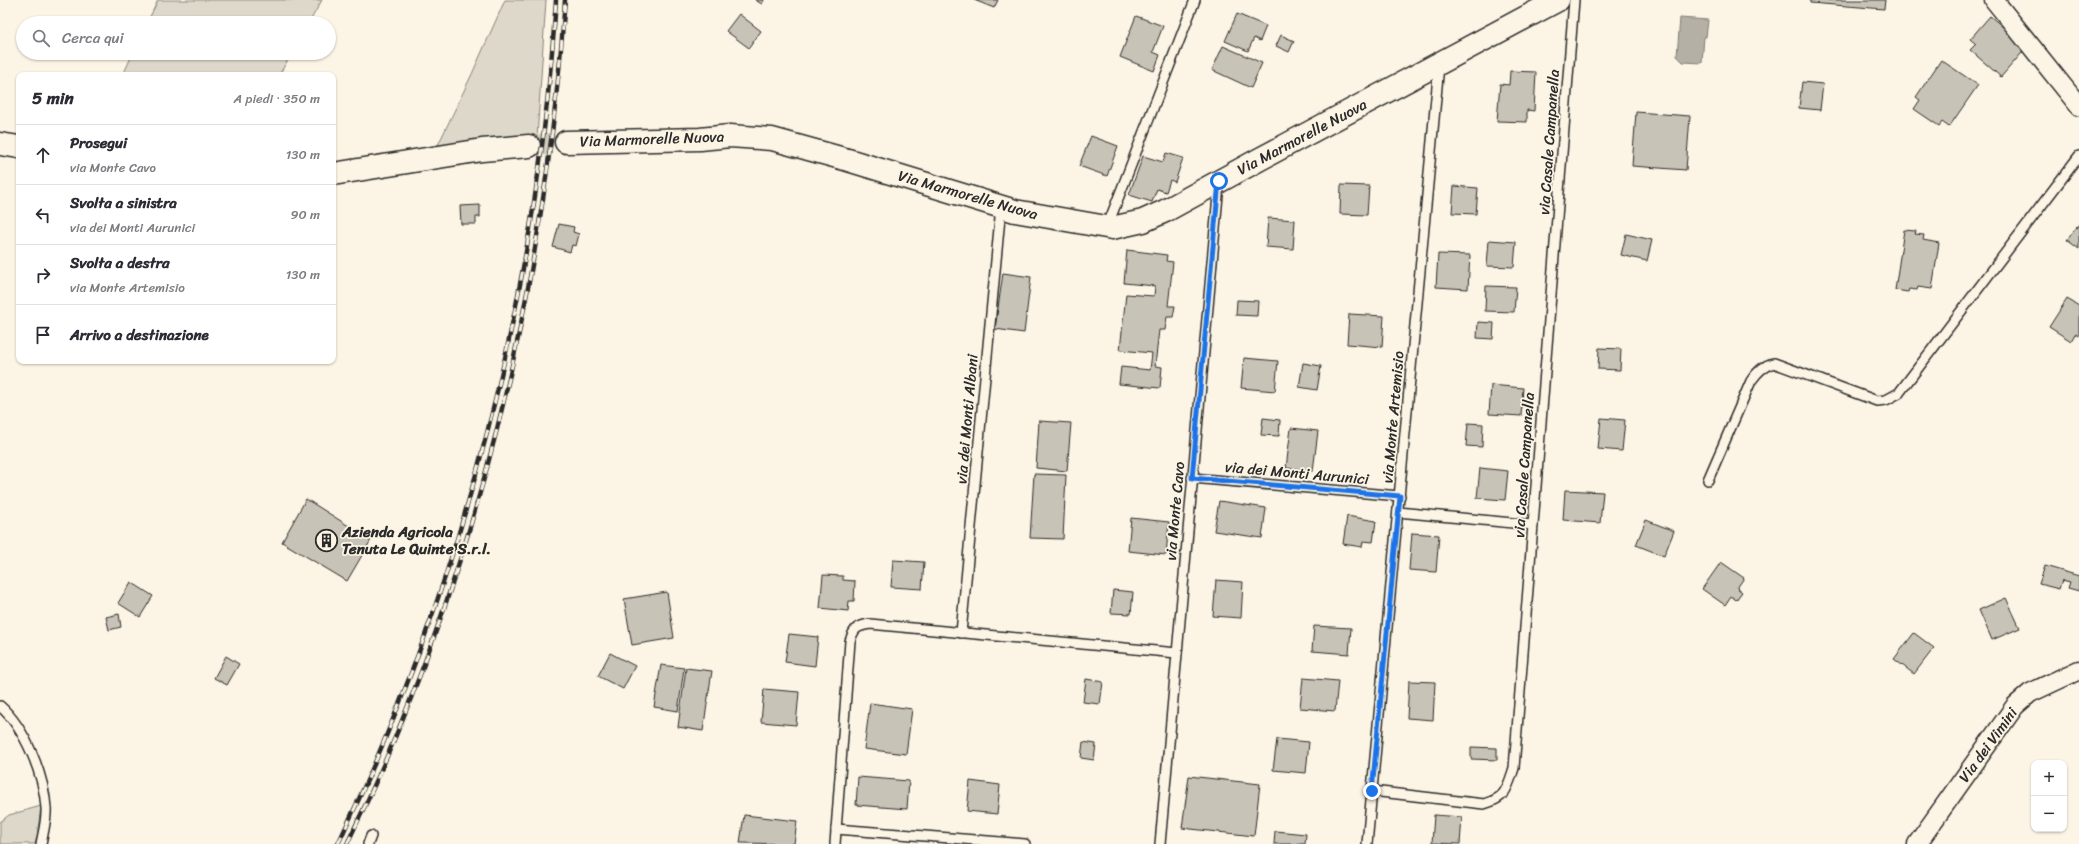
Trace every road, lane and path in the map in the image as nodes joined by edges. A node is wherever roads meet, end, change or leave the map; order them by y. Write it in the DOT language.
graph roads {
  1 [pos="1195,0"];
  2 [pos="1558,0"];
  3 [pos="1574,0"];
  4 [pos="1994,0"];
  5 [pos="1440,64"];
  6 [pos="2079,106"];
  7 [pos="566,142"];
  8 [pos="0,144"];
  9 [pos="529,146"];
  10 [pos="16,147"];
  11 [pos="2079,156"];
  12 [pos="336,174"];
  13 [pos="1219,181"];
  14 [pos="1001,207"];
  15 [pos="1107,228"];
  16 [pos="1192,478"];
  17 [pos="1708,480"];
  18 [pos="1400,496"];
  19 [pos="1398,512"];
  20 [pos="1533,525"];
  21 [pos="961,633"];
  22 [pos="1177,653"];
  23 [pos="2079,670"];
  24 [pos="0,706"];
  25 [pos="1372,791"];
  26 [pos="836,829"];
  27 [pos="41,844"];
  28 [pos="835,844"];
  29 [pos="1025,844"];
  30 [pos="1160,844"];
  31 [pos="1367,844"];
  32 [pos="1917,844"];
  1 -- 15 [label="lane"];
  2 -- 5 [label="street, Via Marmorelle Nuova"];
  3 -- 20 [label="lane, via Casale Campanella"];
  4 -- 6 [label="street"];
  5 -- 13 [label="street, Via Marmorelle Nuova"];
  5 -- 18 [label="lane, via Monte Artemisio"];
  7 -- 14 [label="street, Via Marmorelle Nuova"];
  8 -- 10 [label="street"];
  9 -- 12 [label="street"];
  11 -- 17 [label="lane"];
  13 -- 15 [label="street, Via Marmorelle Nuova"];
  13 -- 16 [label="lane, via Monte Cavo"];
  14 -- 15 [label="street, Via Marmorelle Nuova"];
  14 -- 21 [label="lane, via dei Monti Albani"];
  16 -- 18 [label="lane, via dei Monti Aurunici"];
  16 -- 22 [label="lane, via Monte Cavo"];
  18 -- 19 [label="lane, via Monte Artemisio"];
  19 -- 20 [label="lane"];
  19 -- 25 [label="lane, via Monte Artemisio"];
  20 -- 25 [label="lane, via Casale Campanella"];
  21 -- 22 [label="lane"];
  21 -- 26 [label="lane"];
  22 -- 30 [label="lane, via Monte Cavo"];
  23 -- 32 [label="street, Via dei Vimini"];
  24 -- 27 [label="lane"];
  25 -- 31 [label="lane, via Monte Artemisio"];
  26 -- 28 [label="lane"];
  26 -- 29 [label="lane"];
}
